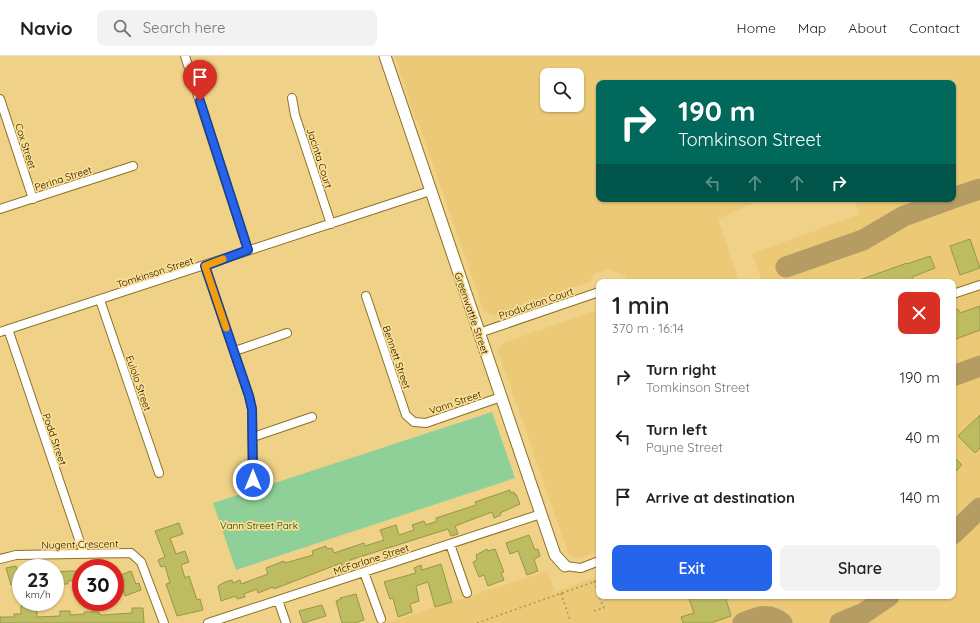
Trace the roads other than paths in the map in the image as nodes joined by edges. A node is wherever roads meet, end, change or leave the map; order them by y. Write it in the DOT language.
graph roads {
  1 [pos="185,56"];
  2 [pos="385,56"];
  3 [pos="292,98"];
  4 [pos="0,99"];
  5 [pos="133,166"];
  6 [pos="430,191"];
  7 [pos="33,199"];
  8 [pos="0,209"];
  9 [pos="331,224"];
  10 [pos="248,250"];
  11 [pos="205,266"];
  12 [pos="980,285"];
  13 [pos="596,293"];
  14 [pos="956,293"];
  15 [pos="366,296"];
  16 [pos="100,300"];
  17 [pos="4,331"];
  18 [pos="287,333"];
  19 [pos="479,333"];
  20 [pos="234,351"];
  21 [pos="501,397"];
  22 [pos="312,417"];
  23 [pos="414,422"];
  24 [pos="253,437"];
  25 [pos="159,473"];
  26 [pos="253,480"];
  27 [pos="541,514"];
  28 [pos="450,544"];
  29 [pos="84,554"];
  30 [pos="0,559"];
  31 [pos="596,562"];
  32 [pos="564,566"];
  33 [pos="364,572"];
  34 [pos="467,593"];
  35 [pos="278,600"];
  36 [pos="380,619"];
  37 [pos="164,623"];
  38 [pos="208,623"];
  39 [pos="286,623"];
  1 -- 10 [label="street"];
  2 -- 6 [label="street, Greenwattle Street"];
  3 -- 9 [label="street, Jacinta Court"];
  4 -- 7 [label="street, Cox Street"];
  5 -- 7 [label="street, Perina Street"];
  6 -- 9 [label="street, Tomkinson Street"];
  6 -- 19 [label="street, Greenwattle Street"];
  7 -- 8 [label="street, Perina Street"];
  9 -- 10 [label="street, Tomkinson Street"];
  10 -- 11 [label="street, Tomkinson Street"];
  11 -- 16 [label="street, Tomkinson Street"];
  11 -- 20 [label="street"];
  12 -- 14 [label="street"];
  13 -- 19 [label="street, Production Court"];
  15 -- 23 [label="street, Bennett Street"];
  16 -- 17 [label="street, Tomkinson Street"];
  16 -- 25 [label="street, Eulolo Street"];
  17 -- 29 [label="street, Podd Street"];
  18 -- 20 [label="street"];
  19 -- 21 [label="street, Greenwattle Street"];
  20 -- 24 [label="street"];
  21 -- 23 [label="street, Vann Street"];
  21 -- 27 [label="street, Greenwattle Street"];
  22 -- 24 [label="street"];
  24 -- 26 [label="street"];
  27 -- 28 [label="street, McFarlane Street"];
  27 -- 32 [label="street, Greenwattle Street"];
  28 -- 33 [label="street, McFarlane Street"];
  28 -- 34 [label="street"];
  29 -- 30 [label="street, Nugent Crescent"];
  29 -- 37 [label="street, Nugent Crescent"];
  31 -- 32 [label="street"];
  33 -- 35 [label="street, McFarlane Street"];
  33 -- 36 [label="street"];
  35 -- 38 [label="street, McFarlane Street"];
  35 -- 39 [label="street"];
}
